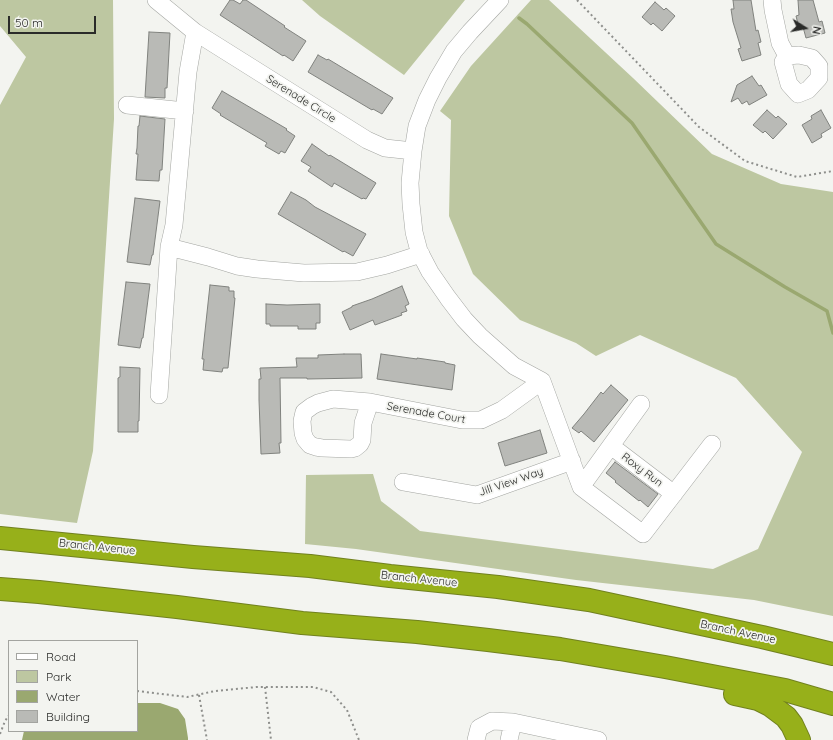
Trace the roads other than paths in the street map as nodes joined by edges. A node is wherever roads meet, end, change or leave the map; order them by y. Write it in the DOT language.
graph roads {
  1 [pos="156,0"];
  2 [pos="500,0"];
  3 [pos="772,0"];
  4 [pos="195,32"];
  5 [pos="787,56"];
  6 [pos="127,105"];
  7 [pos="185,111"];
  8 [pos="413,151"];
  9 [pos="169,247"];
  10 [pos="421,254"];
  11 [pos="542,381"];
  12 [pos="159,395"];
  13 [pos="370,402"];
  14 [pos="641,404"];
  15 [pos="712,444"];
  16 [pos="611,446"];
  17 [pos="572,461"];
  18 [pos="403,482"];
  19 [pos="581,487"];
  20 [pos="674,494"];
  21 [pos="0,538"];
  22 [pos="0,589"];
  23 [pos="762,637"];
  24 [pos="833,638"];
  25 [pos="833,654"];
  26 [pos="665,667"];
  27 [pos="833,704"];
  28 [pos="512,722"];
  29 [pos="476,740"];
  30 [pos="509,740"];
  31 [pos="598,740"];
  32 [pos="799,740"];
  1 -- 4 [label="street, Serenade Circle"];
  2 -- 8 [label="street"];
  3 -- 5 [label="street"];
  4 -- 7 [label="street"];
  4 -- 8 [label="street, Serenade Circle"];
  6 -- 7 [label="street"];
  7 -- 9 [label="street"];
  8 -- 10 [label="street"];
  9 -- 10 [label="street"];
  9 -- 12 [label="street"];
  10 -- 11 [label="street"];
  11 -- 13 [label="street, Serenade Court"];
  11 -- 17 [label="street"];
  14 -- 16 [label="street"];
  15 -- 20 [label="street"];
  16 -- 19 [label="street"];
  16 -- 20 [label="street, Roxy Run"];
  17 -- 18 [label="street, Jill View Way"];
  17 -- 19 [label="street"];
  19 -- 20 [label="street"];
  21 -- 23 [label="highway, Branch Avenue"];
  22 -- 26 [label="highway"];
  23 -- 24 [label="highway"];
  23 -- 25 [label="highway, Branch Avenue"];
  26 -- 27 [label="highway"];
  26 -- 32 [label="highway"];
  28 -- 29 [label="street"];
  28 -- 30 [label="street"];
  28 -- 31 [label="street"];
}
